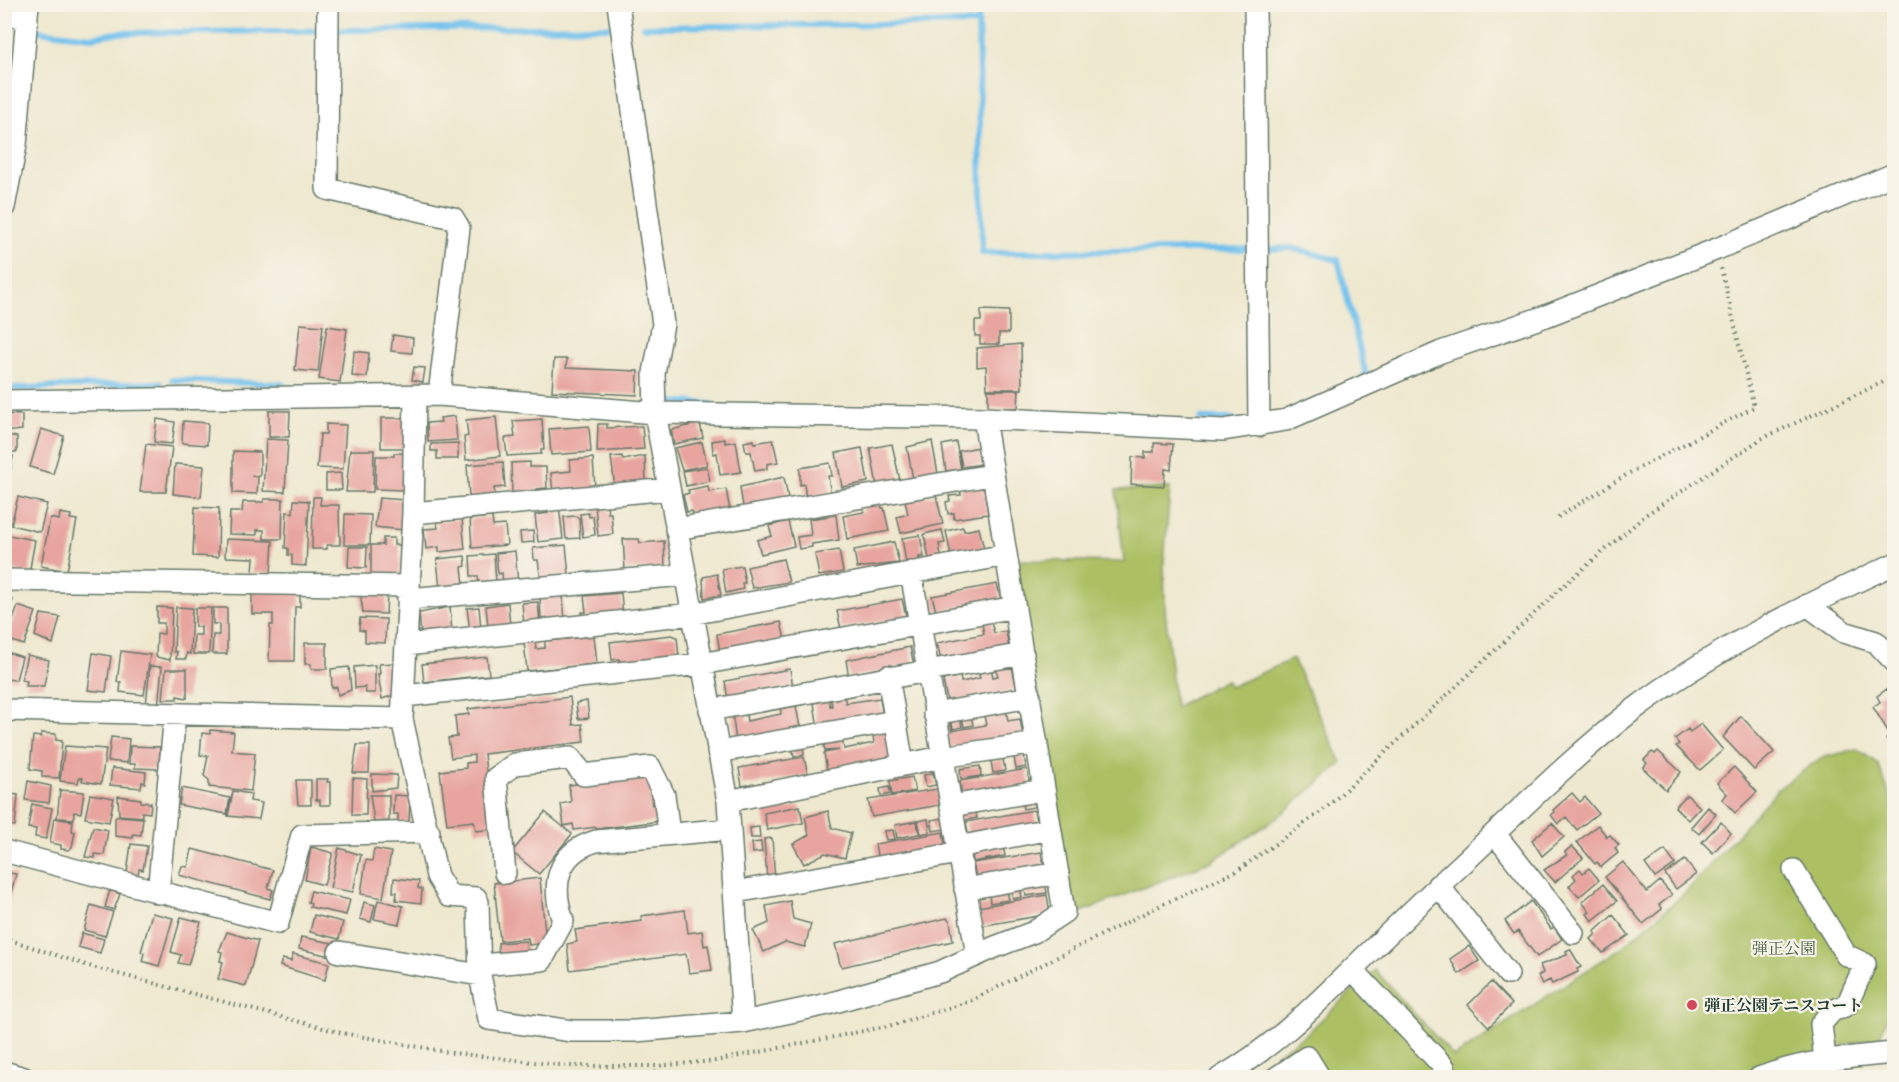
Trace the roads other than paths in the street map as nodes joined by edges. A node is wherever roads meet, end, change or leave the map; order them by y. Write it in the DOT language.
graph roads {
  1 [pos="328,4"];
  2 [pos="618,4"];
  3 [pos="1255,4"];
  4 [pos="27,11"];
  5 [pos="4,14"];
  6 [pos="1894,174"];
  7 [pos="4,207"];
  8 [pos="439,395"];
  9 [pos="415,396"];
  10 [pos="4,401"];
  11 [pos="655,413"];
  12 [pos="984,418"];
  13 [pos="1259,426"];
  14 [pos="991,475"];
  15 [pos="669,489"];
  16 [pos="413,513"];
  17 [pos="676,529"];
  18 [pos="1006,555"];
  19 [pos="1894,564"];
  20 [pos="911,572"];
  21 [pos="684,575"];
  22 [pos="4,580"];
  23 [pos="408,592"];
  24 [pos="1807,605"];
  25 [pos="1015,607"];
  26 [pos="691,614"];
  27 [pos="920,623"];
  28 [pos="406,645"];
  29 [pos="1023,654"];
  30 [pos="1894,660"];
  31 [pos="700,664"];
  32 [pos="927,670"];
  33 [pos="888,676"];
  34 [pos="404,696"];
  35 [pos="1030,697"];
  36 [pos="4,710"];
  37 [pos="710,710"];
  38 [pos="175,714"];
  39 [pos="934,714"];
  40 [pos="402,719"];
  41 [pos="895,721"];
  42 [pos="1037,743"];
  43 [pos="718,752"];
  44 [pos="942,757"];
  45 [pos="903,765"];
  46 [pos="1043,790"];
  47 [pos="728,801"];
  48 [pos="951,806"];
  49 [pos="730,828"];
  50 [pos="1050,830"];
  51 [pos="429,832"];
  52 [pos="669,834"];
  53 [pos="1495,834"];
  54 [pos="958,850"];
  55 [pos="4,851"];
  56 [pos="1794,870"];
  57 [pos="505,873"];
  58 [pos="1058,873"];
  59 [pos="1438,885"];
  60 [pos="965,889"];
  61 [pos="158,892"];
  62 [pos="735,892"];
  63 [pos="1573,933"];
  64 [pos="339,952"];
  65 [pos="977,955"];
  66 [pos="1352,969"];
  67 [pos="480,970"];
  68 [pos="1508,974"];
  69 [pos="743,1022"];
  70 [pos="1894,1053"];
  71 [pos="1830,1059"];
  72 [pos="1444,1067"];
  73 [pos="4,1072"];
  74 [pos="24,1077"];
  75 [pos="1220,1077"];
  76 [pos="1276,1077"];
  77 [pos="1320,1077"];
  78 [pos="1759,1077"];
  1 -- 8 [label="street"];
  2 -- 11 [label="street"];
  3 -- 13 [label="street"];
  4 -- 5 [label="street"];
  4 -- 7 [label="street"];
  6 -- 13 [label="street"];
  8 -- 9 [label="street"];
  8 -- 11 [label="street"];
  9 -- 10 [label="street"];
  9 -- 16 [label="street"];
  11 -- 12 [label="street"];
  11 -- 15 [label="street"];
  12 -- 13 [label="street"];
  12 -- 14 [label="street"];
  14 -- 17 [label="street"];
  14 -- 18 [label="street"];
  15 -- 16 [label="street"];
  15 -- 17 [label="street"];
  16 -- 23 [label="street"];
  17 -- 21 [label="street"];
  18 -- 20 [label="street"];
  18 -- 25 [label="street"];
  19 -- 24 [label="street"];
  20 -- 26 [label="street"];
  20 -- 27 [label="street"];
  21 -- 23 [label="street"];
  21 -- 26 [label="street"];
  22 -- 23 [label="street"];
  23 -- 28 [label="street"];
  24 -- 30 [label="street"];
  24 -- 53 [label="street"];
  25 -- 27 [label="street"];
  25 -- 29 [label="street"];
  26 -- 28 [label="street"];
  26 -- 31 [label="street"];
  27 -- 31 [label="street"];
  27 -- 32 [label="street"];
  28 -- 34 [label="street"];
  29 -- 32 [label="street"];
  29 -- 35 [label="street"];
  31 -- 34 [label="street"];
  31 -- 37 [label="street"];
  32 -- 33 [label="street"];
  32 -- 39 [label="street"];
  33 -- 37 [label="street"];
  33 -- 41 [label="street"];
  34 -- 40 [label="street"];
  35 -- 39 [label="street"];
  35 -- 42 [label="street"];
  36 -- 38 [label="street"];
  37 -- 43 [label="street"];
  38 -- 40 [label="street"];
  38 -- 61 [label="street"];
  39 -- 44 [label="street"];
  40 -- 51 [label="street"];
  41 -- 43 [label="street"];
  41 -- 45 [label="street"];
  42 -- 44 [label="street"];
  42 -- 46 [label="street"];
  43 -- 47 [label="street"];
  44 -- 45 [label="street"];
  44 -- 48 [label="street"];
  45 -- 47 [label="street"];
  46 -- 48 [label="street"];
  46 -- 50 [label="street"];
  47 -- 49 [label="street"];
  48 -- 54 [label="street"];
  49 -- 52 [label="street"];
  49 -- 62 [label="street"];
  50 -- 54 [label="street"];
  50 -- 58 [label="street"];
  51 -- 61 [label="street"];
  51 -- 67 [label="street"];
  52 -- 57 [label="street"];
  52 -- 67 [label="street"];
  53 -- 59 [label="street"];
  53 -- 63 [label="street"];
  54 -- 60 [label="street"];
  54 -- 62 [label="street"];
  55 -- 61 [label="street"];
  56 -- 71 [label="street"];
  58 -- 60 [label="street"];
  58 -- 65 [label="street"];
  59 -- 66 [label="street"];
  59 -- 68 [label="street"];
  60 -- 65 [label="street"];
  62 -- 69 [label="street"];
  64 -- 67 [label="street"];
  65 -- 69 [label="street"];
  66 -- 72 [label="street"];
  66 -- 75 [label="street"];
  67 -- 69 [label="street"];
  70 -- 71 [label="street"];
  71 -- 78 [label="street"];
  73 -- 74 [label="street"];
  76 -- 77 [label="street"];
}
